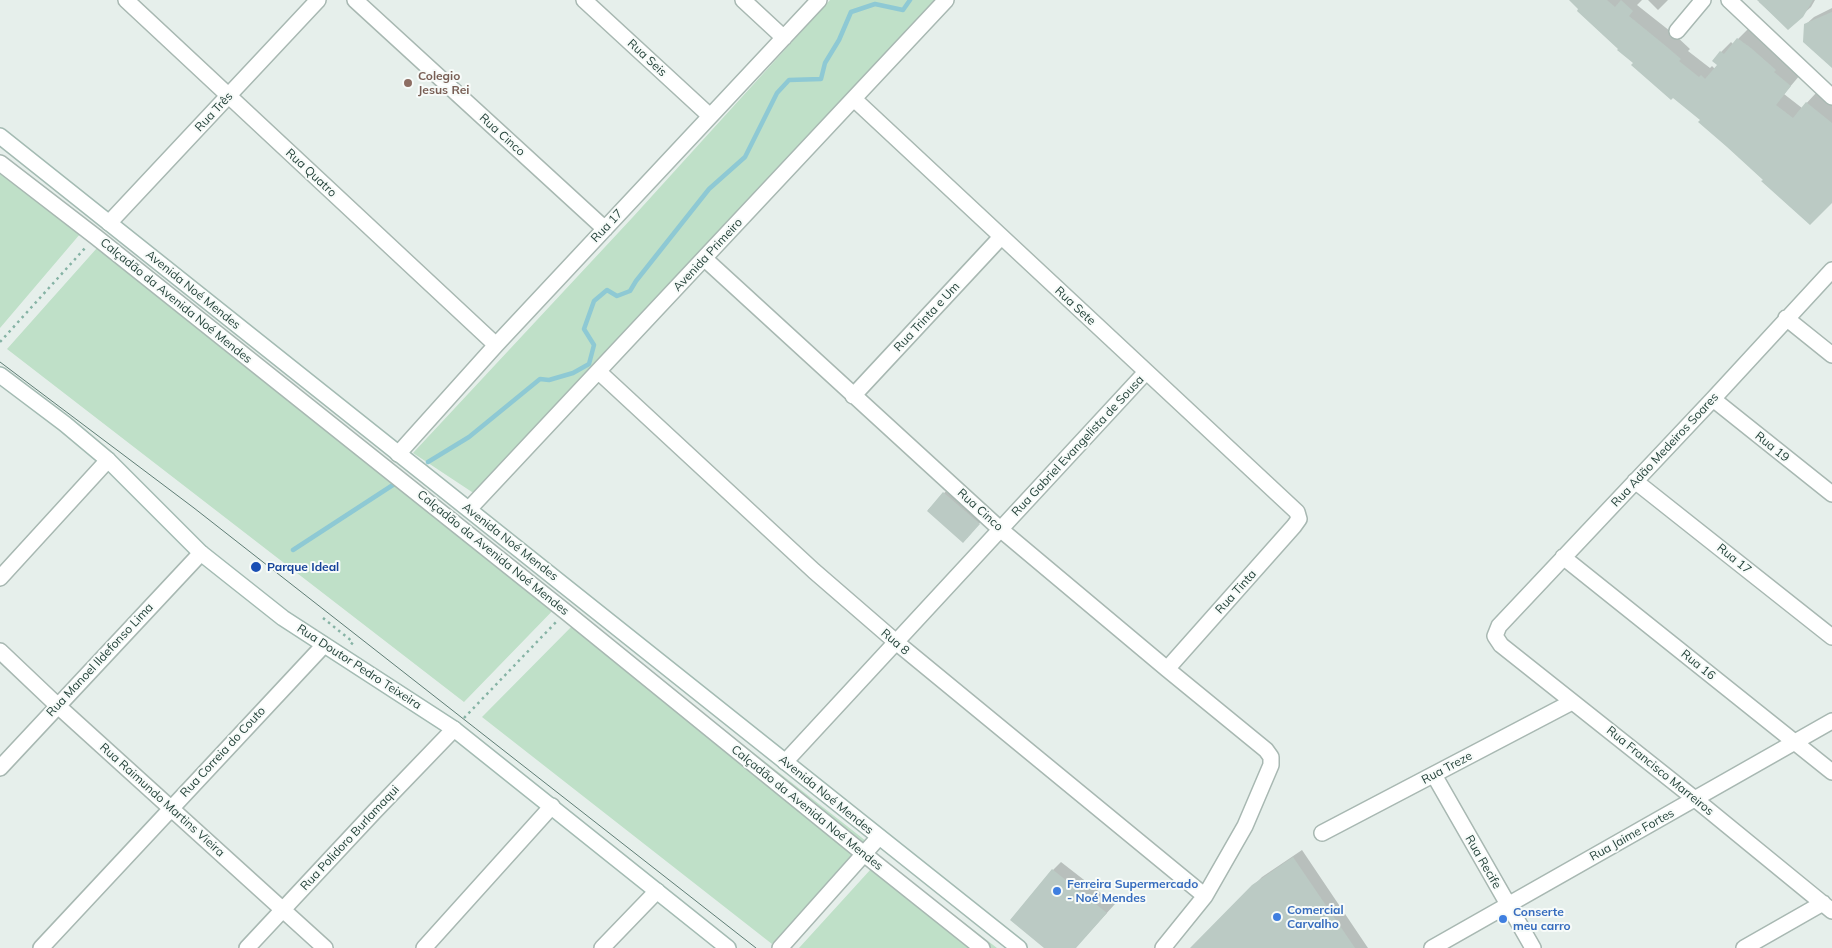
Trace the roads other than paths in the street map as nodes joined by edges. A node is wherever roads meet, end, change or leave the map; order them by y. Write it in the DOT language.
graph roads {
  1 [pos="126,0"];
  2 [pos="318,0"];
  3 [pos="354,0"];
  4 [pos="584,0"];
  5 [pos="743,0"];
  6 [pos="819,0"];
  7 [pos="946,0"];
  8 [pos="1704,0"];
  9 [pos="1729,0"];
  10 [pos="1677,32"];
  11 [pos="784,38"];
  12 [pos="228,96"];
  13 [pos="1832,97"];
  14 [pos="854,99"];
  15 [pos="710,116"];
  16 [pos="0,136"];
  17 [pos="0,163"];
  18 [pos="109,223"];
  19 [pos="605,229"];
  20 [pos="1001,237"];
  21 [pos="705,259"];
  22 [pos="1832,270"];
  23 [pos="1786,318"];
  24 [pos="496,345"];
  25 [pos="1832,355"];
  26 [pos="599,372"];
  27 [pos="1146,372"];
  28 [pos="2,381"];
  29 [pos="853,396"];
  30 [pos="1713,400"];
  31 [pos="398,454"];
  32 [pos="108,460"];
  33 [pos="1636,481"];
  34 [pos="1832,494"];
  35 [pos="468,510"];
  36 [pos="1297,512"];
  37 [pos="1000,529"];
  38 [pos="201,553"];
  39 [pos="1564,557"];
  40 [pos="0,578"];
  41 [pos="1496,629"];
  42 [pos="1832,637"];
  43 [pos="896,642"];
  44 [pos="324,645"];
  45 [pos="0,651"];
  46 [pos="1167,670"];
  47 [pos="1572,702"];
  48 [pos="58,706"];
  49 [pos="1832,721"];
  50 [pos="454,728"];
  51 [pos="1794,742"];
  52 [pos="785,762"];
  53 [pos="0,768"];
  54 [pos="1832,772"];
  55 [pos="1434,775"];
  56 [pos="1695,800"];
  57 [pos="552,806"];
  58 [pos="171,807"];
  59 [pos="1322,833"];
  60 [pos="879,837"];
  61 [pos="864,854"];
  62 [pos="658,891"];
  63 [pos="1205,896"];
  64 [pos="1508,905"];
  65 [pos="1827,907"];
  66 [pos="282,910"];
  67 [pos="41,948"];
  68 [pos="247,948"];
  69 [pos="325,948"];
  70 [pos="424,948"];
  71 [pos="602,948"];
  72 [pos="728,948"];
  73 [pos="780,948"];
  74 [pos="982,948"];
  75 [pos="1019,948"];
  76 [pos="1163,948"];
  77 [pos="1432,948"];
  78 [pos="1533,948"];
  79 [pos="1744,948"];
  1 -- 12 [label="street, Rua Quatro"];
  2 -- 12 [label="street, Rua Três"];
  3 -- 19 [label="street, Rua Cinco"];
  4 -- 15 [label="street, Rua Seis"];
  5 -- 11 [label="street"];
  6 -- 11 [label="street, Rua 17"];
  7 -- 14 [label="street, Avenida Primeiro"];
  8 -- 10 [label="street"];
  9 -- 13 [label="street"];
  11 -- 15 [label="street, Rua 17"];
  12 -- 18 [label="street, Rua Três"];
  12 -- 24 [label="street, Rua Quatro"];
  14 -- 20 [label="street, Rua Sete"];
  14 -- 21 [label="street, Avenida Primeiro"];
  15 -- 19 [label="street, Rua 17"];
  16 -- 18 [label="street, Avenida Noé Mendes"];
  17 -- 61 [label="street, Calçadão da Avenida Noé Mendes"];
  18 -- 31 [label="street, Avenida Noé Mendes"];
  19 -- 24 [label="street, Rua 17"];
  20 -- 27 [label="street, Rua Sete"];
  20 -- 29 [label="street, Rua Trinta e Um"];
  21 -- 26 [label="street, Avenida Primeiro"];
  21 -- 29 [label="street, Rua Cinco"];
  22 -- 23 [label="street, Rua Adão Medeiros Soares"];
  23 -- 25 [label="street"];
  23 -- 30 [label="street, Rua Adão Medeiros Soares"];
  24 -- 31 [label="street, Rua 17"];
  26 -- 35 [label="street, Avenida Primeiro"];
  26 -- 43 [label="street, Rua 8"];
  27 -- 36 [label="street, Rua Sete"];
  27 -- 37 [label="street, Rua Gabriel Evangelista de Sousa"];
  28 -- 32 [label="street, Rua Doutor Pedro Teixeira"];
  29 -- 37 [label="street, Rua Cinco"];
  30 -- 33 [label="street, Rua Adão Medeiros Soares"];
  30 -- 34 [label="street, Rua 19"];
  31 -- 35 [label="street, Avenida Noé Mendes"];
  32 -- 38 [label="street, Rua Doutor Pedro Teixeira"];
  32 -- 40 [label="street"];
  33 -- 39 [label="street, Rua Adão Medeiros Soares"];
  33 -- 42 [label="street, Rua 17"];
  35 -- 52 [label="street, Avenida Noé Mendes"];
  36 -- 46 [label="street, Rua Tinta"];
  37 -- 43 [label="street, Rua Gabriel Evangelista de Sousa"];
  37 -- 46 [label="street, Rua Cinco"];
  38 -- 44 [label="street, Rua Doutor Pedro Teixeira"];
  38 -- 48 [label="street, Rua Manoel Ildefonso Lima"];
  39 -- 41 [label="street, Rua Adão Medeiros Soares"];
  39 -- 51 [label="street, Rua 16"];
  41 -- 47 [label="street, Rua Francisco Marreiros"];
  43 -- 52 [label="street, Rua Gabriel Evangelista de Sousa"];
  43 -- 63 [label="street, Rua 8"];
  44 -- 50 [label="street, Rua Doutor Pedro Teixeira"];
  44 -- 58 [label="street, Rua Correia do Couto"];
  45 -- 48 [label="street, Rua Raimundo Martins Vieira"];
  46 -- 63 [label="street, Rua Cinco"];
  47 -- 55 [label="street, Rua Treze"];
  47 -- 56 [label="street, Rua Francisco Marreiros"];
  48 -- 53 [label="street, Rua Manoel Ildefonso Lima"];
  48 -- 58 [label="street, Rua Raimundo Martins Vieira"];
  49 -- 51 [label="street, Rua Jaime Fortes"];
  50 -- 57 [label="street, Rua Doutor Pedro Teixeira"];
  50 -- 66 [label="street, Rua Polidoro Burlamaqui"];
  51 -- 54 [label="street, Rua 16"];
  51 -- 56 [label="street, Rua Jaime Fortes"];
  52 -- 60 [label="street, Avenida Noé Mendes"];
  55 -- 59 [label="street, Rua Treze"];
  55 -- 64 [label="street, Rua Recife"];
  56 -- 64 [label="street, Rua Jaime Fortes"];
  56 -- 65 [label="street, Rua Francisco Marreiros"];
  57 -- 62 [label="street, Rua Doutor Pedro Teixeira"];
  57 -- 70 [label="street"];
  58 -- 66 [label="street, Rua Raimundo Martins Vieira"];
  58 -- 67 [label="street, Rua Correia do Couto"];
  60 -- 61 [label="street"];
  60 -- 75 [label="street, Avenida Noé Mendes"];
  61 -- 73 [label="street"];
  61 -- 74 [label="street, Calçadão da Avenida Noé Mendes"];
  62 -- 71 [label="street"];
  62 -- 72 [label="street, Rua Doutor Pedro Teixeira"];
  63 -- 76 [label="street"];
  64 -- 77 [label="street, Rua Jaime Fortes"];
  64 -- 78 [label="street, Rua Recife"];
  65 -- 79 [label="street"];
  66 -- 68 [label="street, Rua Polidoro Burlamaqui"];
  66 -- 69 [label="street, Rua Raimundo Martins Vieira"];
}
